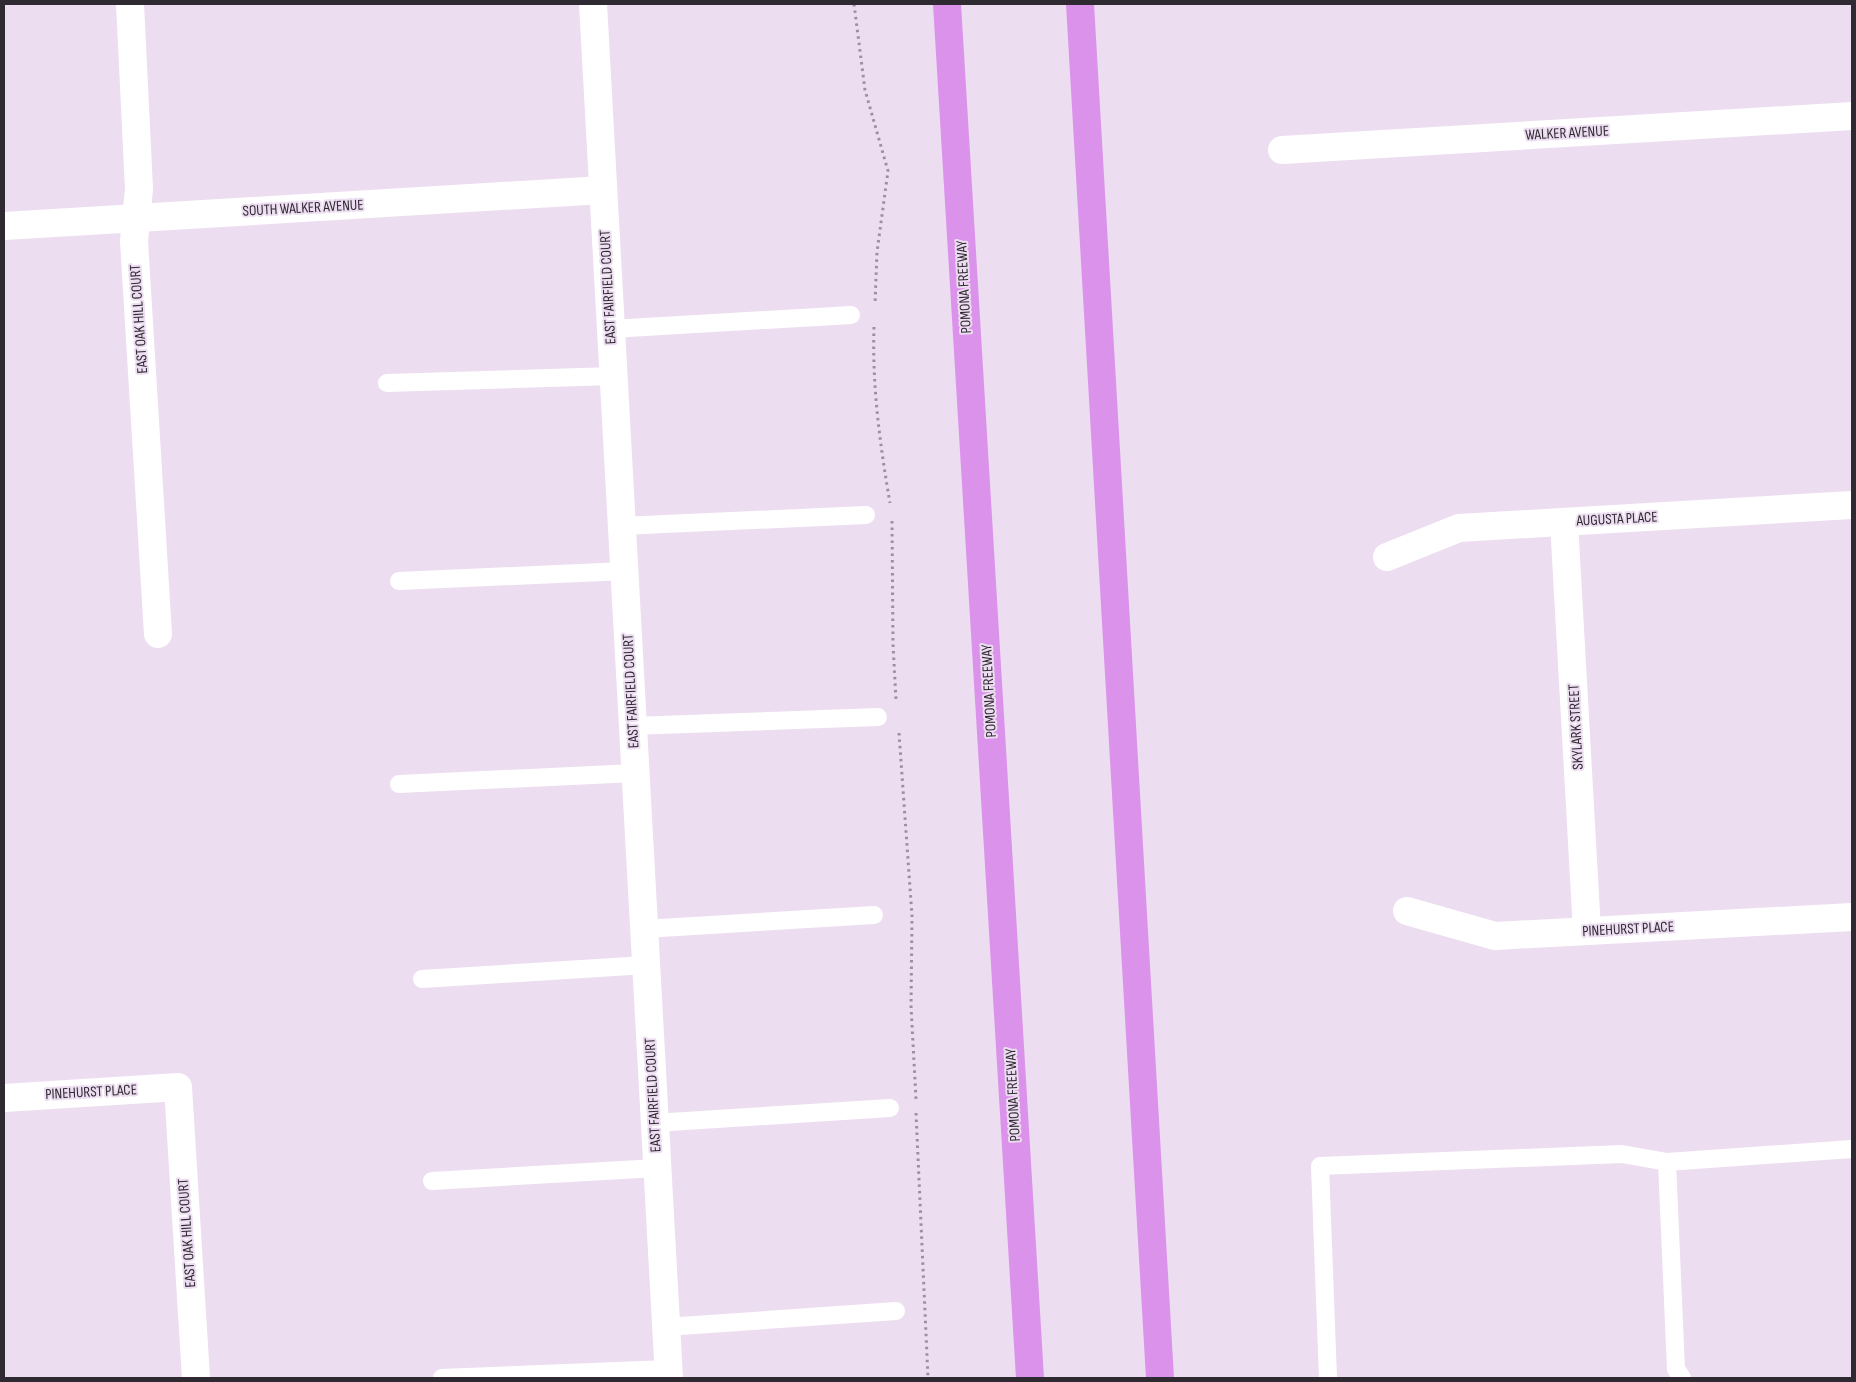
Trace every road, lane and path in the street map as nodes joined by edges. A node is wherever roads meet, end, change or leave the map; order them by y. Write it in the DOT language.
graph roads {
  1 [pos="130,4"];
  2 [pos="593,4"];
  3 [pos="854,4"];
  4 [pos="947,4"];
  5 [pos="1080,4"];
  6 [pos="1852,116"];
  7 [pos="1282,150"];
  8 [pos="603,190"];
  9 [pos="136,218"];
  10 [pos="4,226"];
  11 [pos="875,311"];
  12 [pos="851,315"];
  13 [pos="874,321"];
  14 [pos="611,330"];
  15 [pos="613,376"];
  16 [pos="387,383"];
  17 [pos="1852,505"];
  18 [pos="891,508"];
  19 [pos="866,515"];
  20 [pos="892,518"];
  21 [pos="1564,522"];
  22 [pos="622,526"];
  23 [pos="1387,556"];
  24 [pos="624,571"];
  25 [pos="399,581"];
  26 [pos="158,634"];
  27 [pos="897,703"];
  28 [pos="878,717"];
  29 [pos="632,726"];
  30 [pos="899,733"];
  31 [pos="636,773"];
  32 [pos="400,784"];
  33 [pos="1407,911"];
  34 [pos="874,915"];
  35 [pos="1852,917"];
  36 [pos="644,929"];
  37 [pos="1587,931"];
  38 [pos="646,965"];
  39 [pos="422,978"];
  40 [pos="178,1087"];
  41 [pos="4,1098"];
  42 [pos="916,1102"];
  43 [pos="890,1108"];
  44 [pos="916,1111"];
  45 [pos="654,1123"];
  46 [pos="1852,1149"];
  47 [pos="1667,1162"];
  48 [pos="657,1168"];
  49 [pos="432,1181"];
  50 [pos="1153,1265"];
  51 [pos="896,1311"];
  52 [pos="666,1327"];
  53 [pos="669,1374"];
  54 [pos="196,1378"];
  55 [pos="442,1378"];
  56 [pos="928,1378"];
  57 [pos="1030,1378"];
  58 [pos="1160,1378"];
  59 [pos="1166,1378"];
  60 [pos="1328,1378"];
  61 [pos="1682,1378"];
  1 -- 9 [label="street, EAST OAK HILL COURT"];
  2 -- 8 [label="street, EAST FAIRFIELD COURT"];
  3 -- 11 [label="path"];
  4 -- 57 [label="highway, POMONA FREEWAY"];
  5 -- 50 [label="highway"];
  6 -- 7 [label="street, WALKER AVENUE"];
  8 -- 9 [label="street, SOUTH WALKER AVENUE"];
  8 -- 14 [label="street, EAST FAIRFIELD COURT"];
  9 -- 10 [label="street, SOUTH WALKER AVENUE"];
  9 -- 26 [label="street, EAST OAK HILL COURT"];
  12 -- 14 [label="lane"];
  13 -- 18 [label="path"];
  14 -- 15 [label="street, EAST FAIRFIELD COURT"];
  15 -- 16 [label="lane"];
  15 -- 22 [label="street, EAST FAIRFIELD COURT"];
  17 -- 21 [label="street, AUGUSTA PLACE"];
  19 -- 22 [label="lane"];
  20 -- 27 [label="path"];
  21 -- 23 [label="street, AUGUSTA PLACE"];
  21 -- 37 [label="street, SKYLARK STREET"];
  22 -- 24 [label="street, EAST FAIRFIELD COURT"];
  24 -- 25 [label="lane"];
  24 -- 29 [label="street, EAST FAIRFIELD COURT"];
  28 -- 29 [label="lane"];
  29 -- 31 [label="street, EAST FAIRFIELD COURT"];
  30 -- 42 [label="path"];
  31 -- 32 [label="lane"];
  31 -- 36 [label="street, EAST FAIRFIELD COURT"];
  33 -- 37 [label="street, PINEHURST PLACE"];
  34 -- 36 [label="lane"];
  35 -- 37 [label="street, PINEHURST PLACE"];
  36 -- 38 [label="street, EAST FAIRFIELD COURT"];
  38 -- 39 [label="lane"];
  38 -- 45 [label="street, EAST FAIRFIELD COURT"];
  40 -- 41 [label="street, PINEHURST PLACE"];
  40 -- 54 [label="street, EAST OAK HILL COURT"];
  43 -- 45 [label="lane"];
  44 -- 56 [label="path"];
  45 -- 48 [label="street, EAST FAIRFIELD COURT"];
  46 -- 47 [label="lane"];
  47 -- 60 [label="lane"];
  47 -- 61 [label="lane"];
  48 -- 49 [label="lane"];
  48 -- 52 [label="street, EAST FAIRFIELD COURT"];
  50 -- 58 [label="highway"];
  50 -- 59 [label="highway"];
  51 -- 52 [label="lane"];
  52 -- 53 [label="street, EAST FAIRFIELD COURT"];
  53 -- 55 [label="lane"];
}
